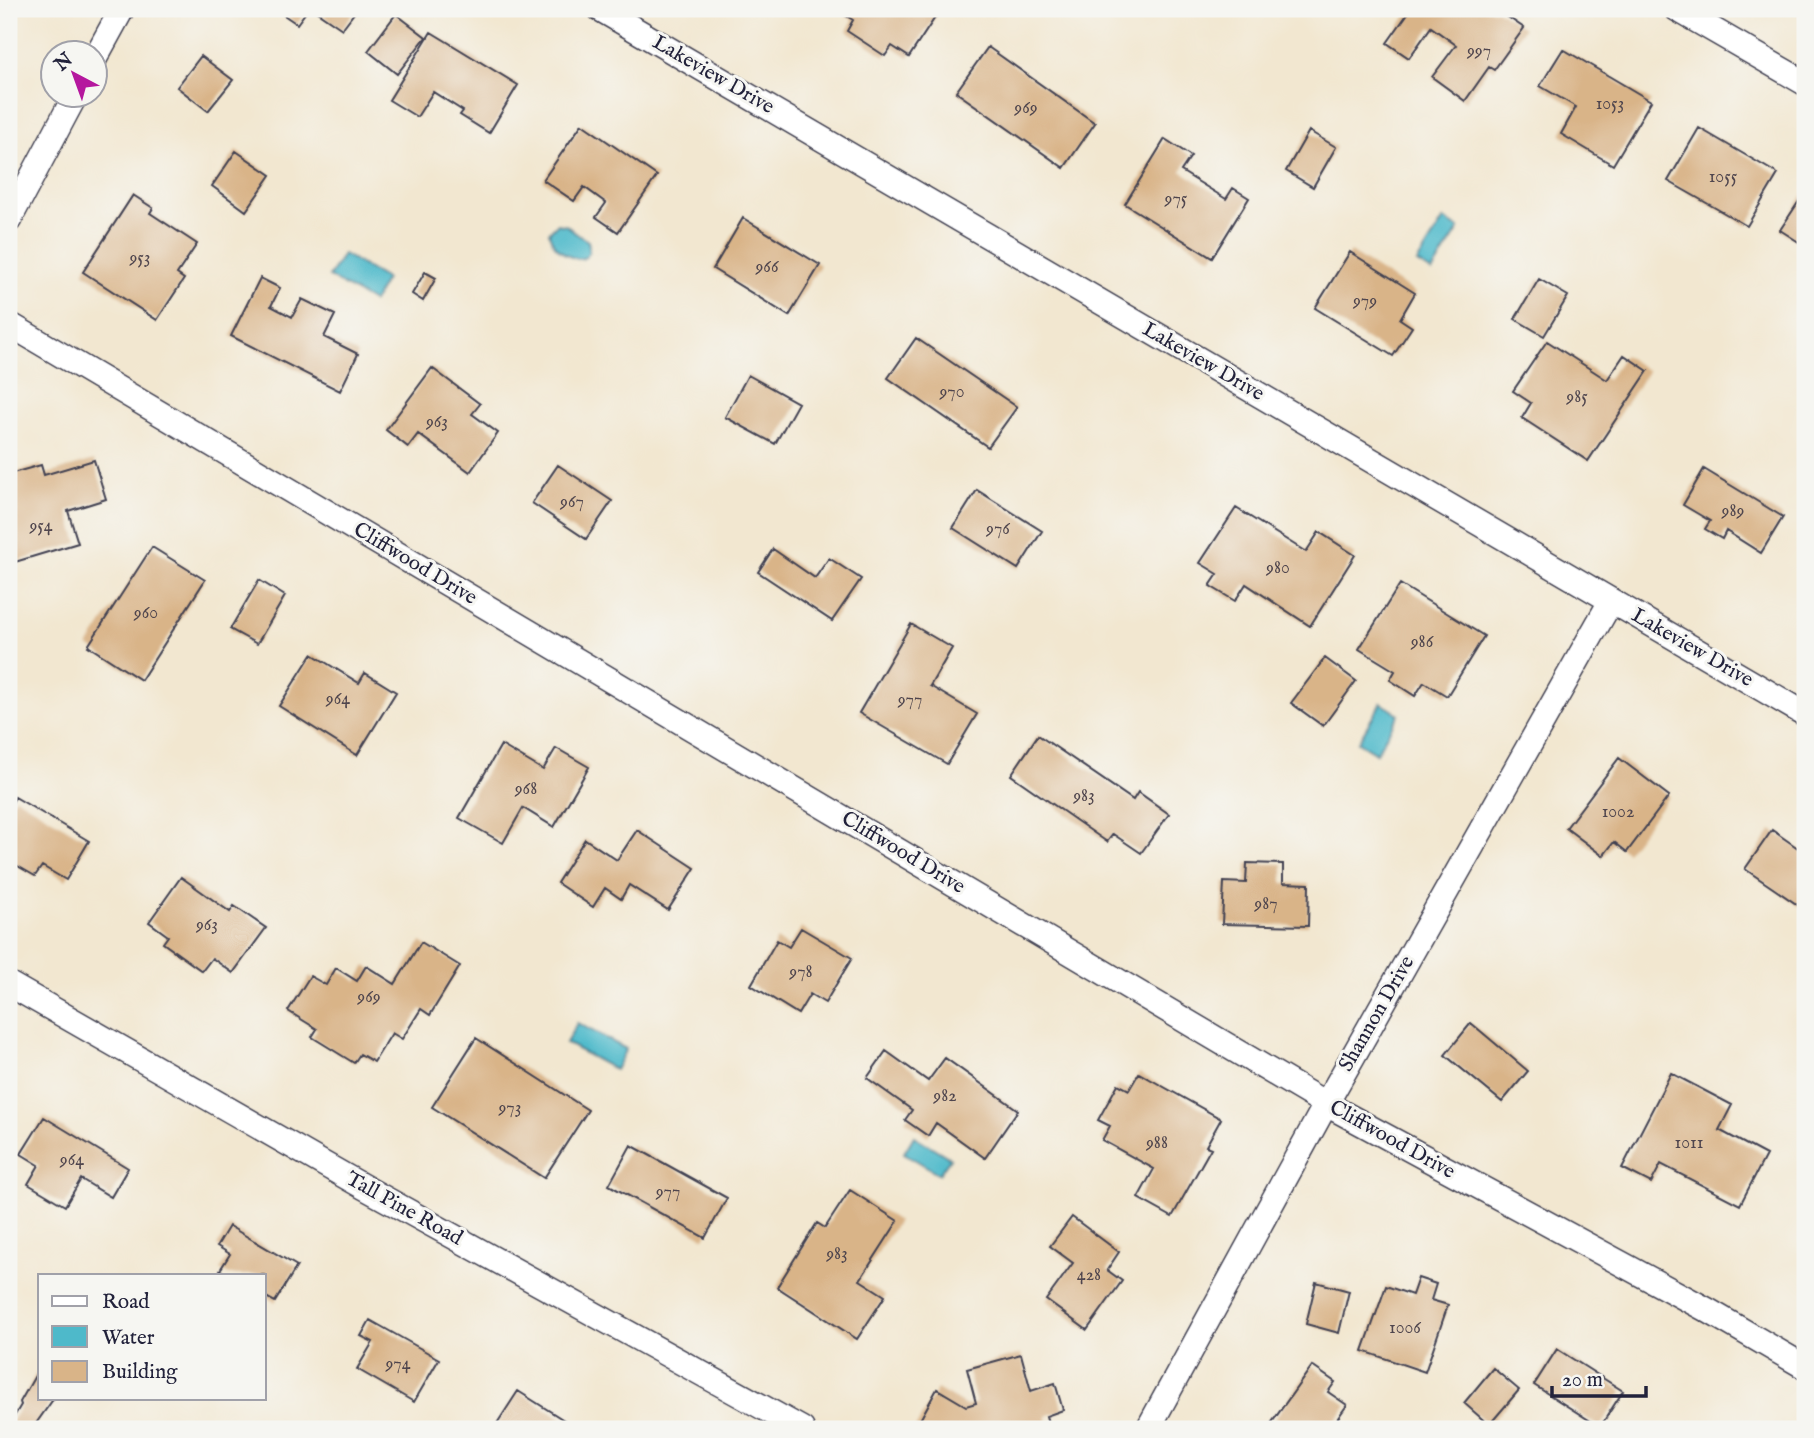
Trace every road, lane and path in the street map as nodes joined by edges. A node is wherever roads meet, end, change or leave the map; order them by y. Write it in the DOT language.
graph roads {
  1 [pos="122,9"];
  2 [pos="600,9"];
  3 [pos="1677,9"];
  4 [pos="106,38"];
  5 [pos="1805,83"];
  6 [pos="69,108"];
  7 [pos="9,220"];
  8 [pos="9,324"];
  9 [pos="1611,601"];
  10 [pos="1805,714"];
  11 [pos="9,984"];
  12 [pos="1326,1104"];
  13 [pos="1805,1367"];
  14 [pos="802,1429"];
  15 [pos="1148,1429"];
  1 -- 4 [label="street"];
  2 -- 9 [label="street, Lakeview Drive"];
  3 -- 5 [label="street"];
  6 -- 7 [label="street"];
  8 -- 12 [label="street, Cliffwood Drive"];
  9 -- 10 [label="street, Lakeview Drive"];
  9 -- 12 [label="street, Shannon Drive"];
  11 -- 14 [label="street, Tall Pine Road"];
  12 -- 13 [label="street, Cliffwood Drive"];
  12 -- 15 [label="street, Shannon Drive"];
}
